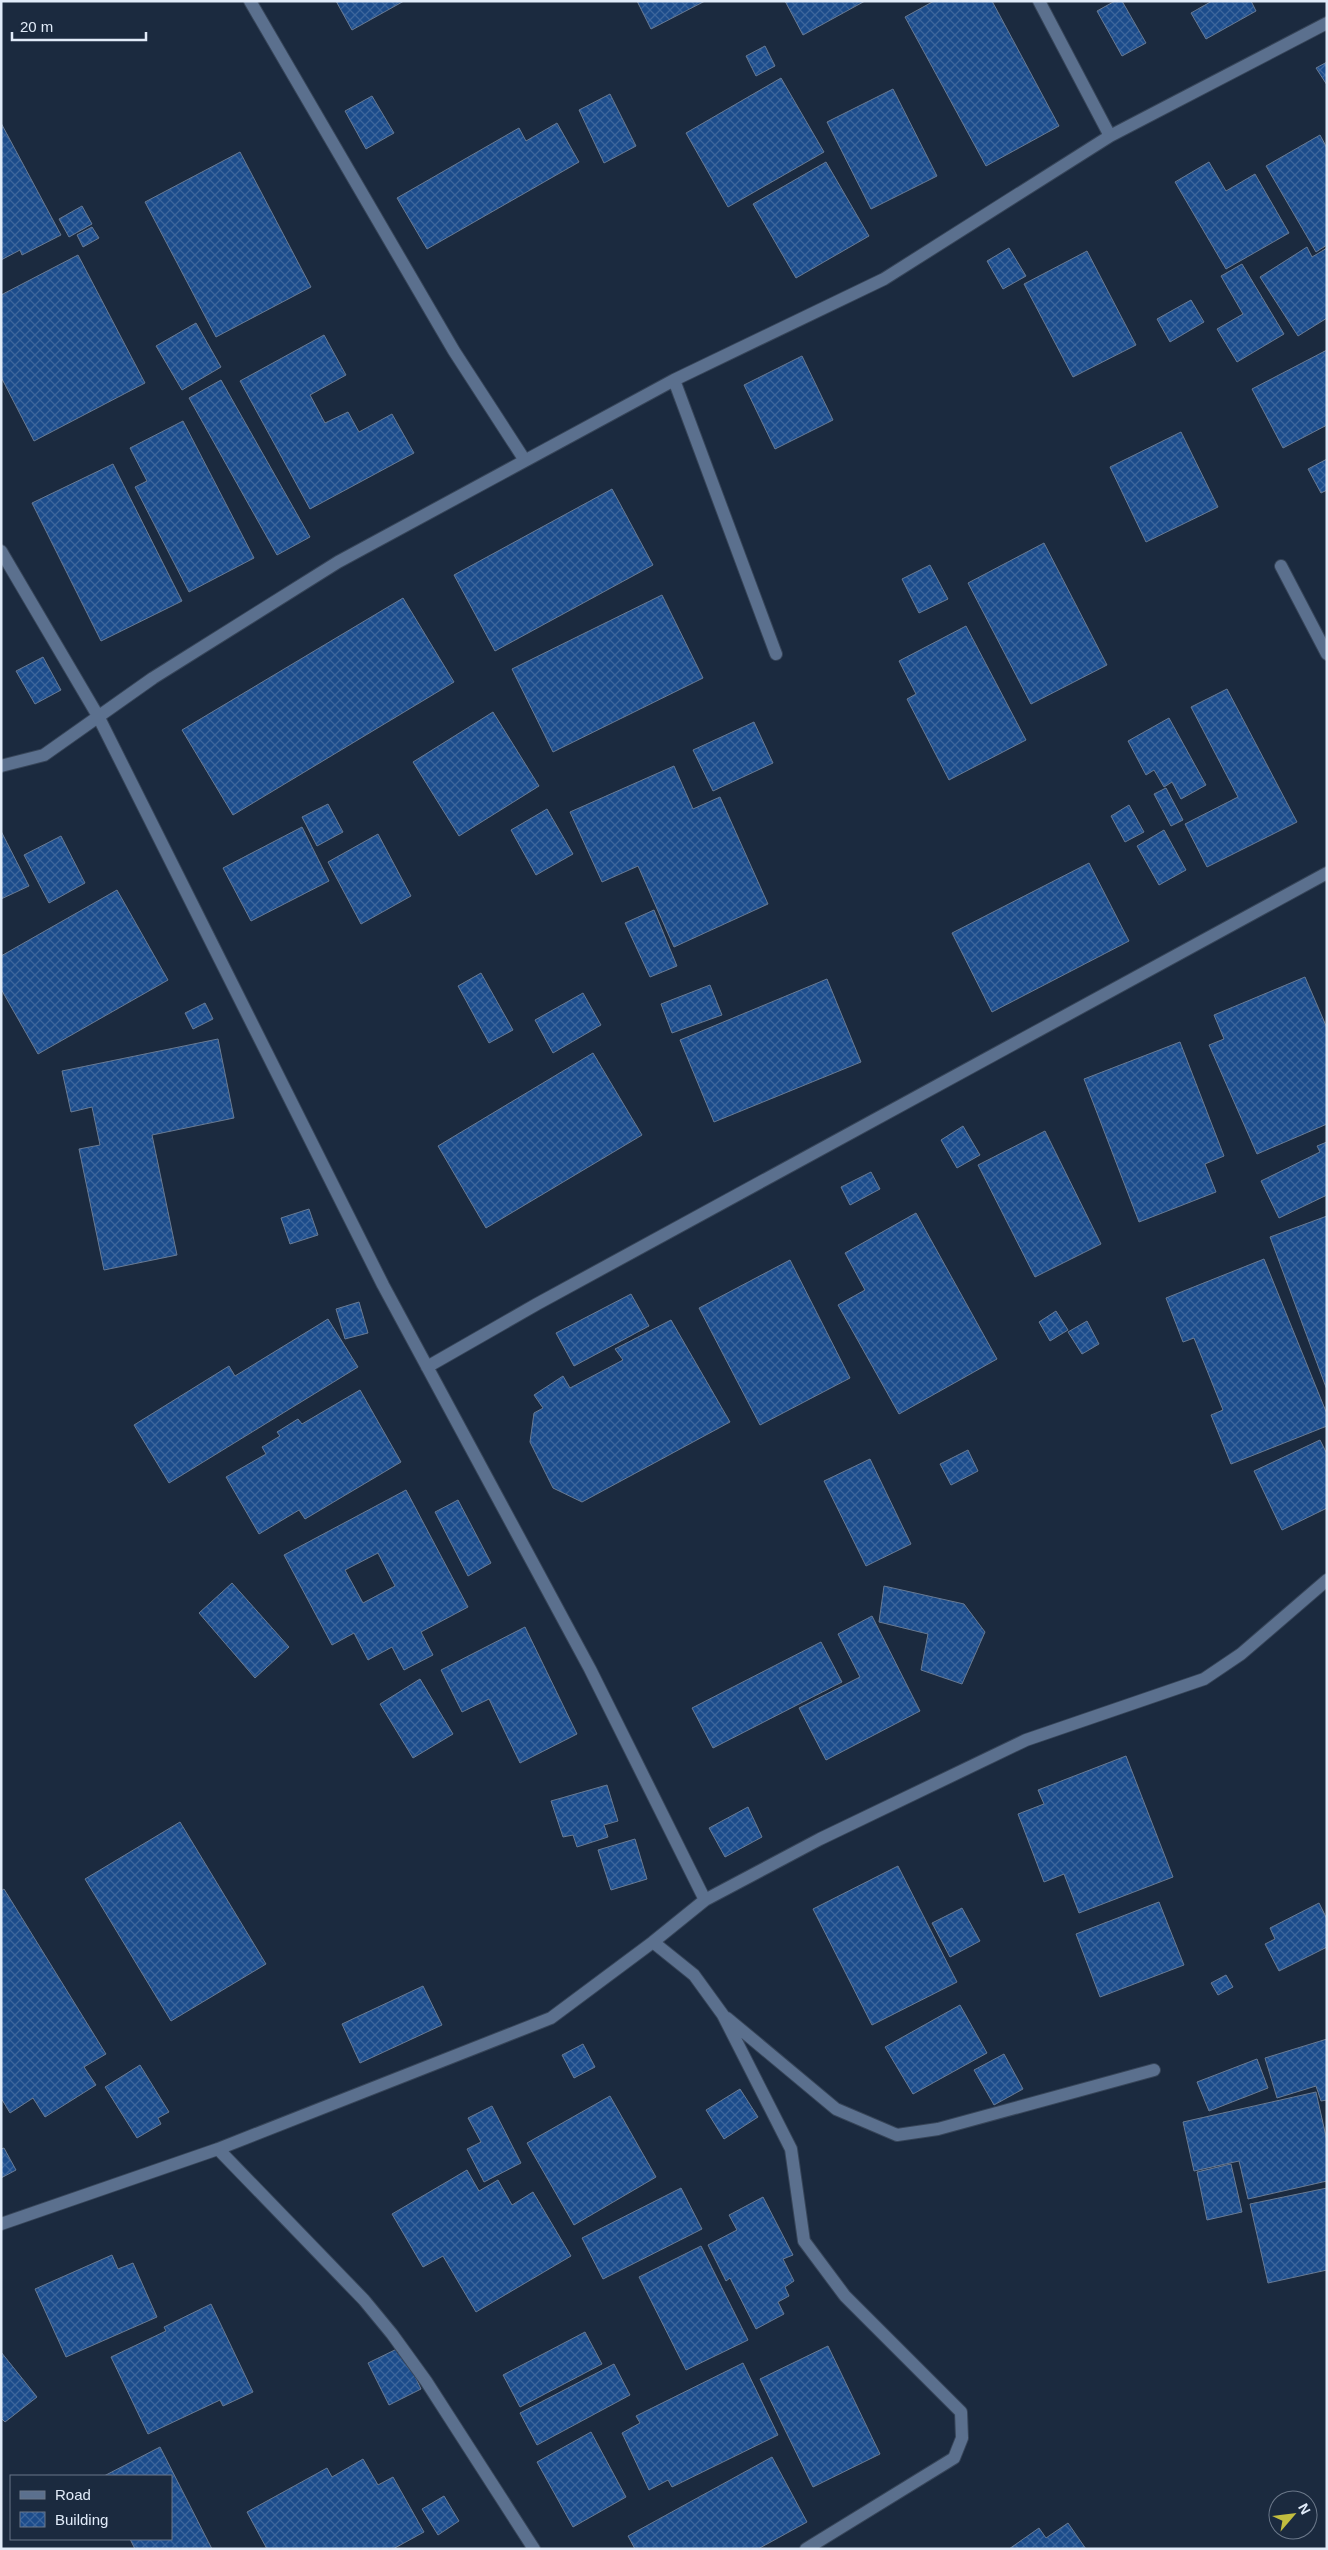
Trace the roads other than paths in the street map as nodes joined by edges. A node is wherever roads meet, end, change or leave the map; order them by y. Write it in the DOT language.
graph roads {
  1 [pos="250,1"];
  2 [pos="1039,1"];
  3 [pos="1327,23"];
  4 [pos="1110,136"];
  5 [pos="674,380"];
  6 [pos="524,459"];
  7 [pos="1,551"];
  8 [pos="1281,566"];
  9 [pos="776,654"];
  10 [pos="1327,654"];
  11 [pos="98,716"];
  12 [pos="1,766"];
  13 [pos="1327,873"];
  14 [pos="428,1367"];
  15 [pos="1327,1580"];
  16 [pos="705,1900"];
  17 [pos="653,1942"];
  18 [pos="723,2015"];
  19 [pos="1154,2070"];
  20 [pos="218,2149"];
  21 [pos="1,2224"];
  22 [pos="534,2549"];
  23 [pos="806,2549"];
  1 -- 6 [label="street"];
  2 -- 4 [label="street"];
  3 -- 4 [label="street"];
  4 -- 5 [label="street"];
  5 -- 6 [label="street"];
  5 -- 9 [label="street"];
  6 -- 11 [label="street"];
  7 -- 11 [label="street"];
  8 -- 10 [label="street"];
  11 -- 12 [label="street"];
  11 -- 14 [label="street"];
  13 -- 14 [label="street"];
  14 -- 16 [label="street"];
  15 -- 16 [label="street"];
  16 -- 17 [label="street"];
  17 -- 18 [label="street"];
  17 -- 20 [label="street"];
  18 -- 19 [label="street"];
  18 -- 23 [label="street"];
  20 -- 21 [label="street"];
  20 -- 22 [label="street"];
}
